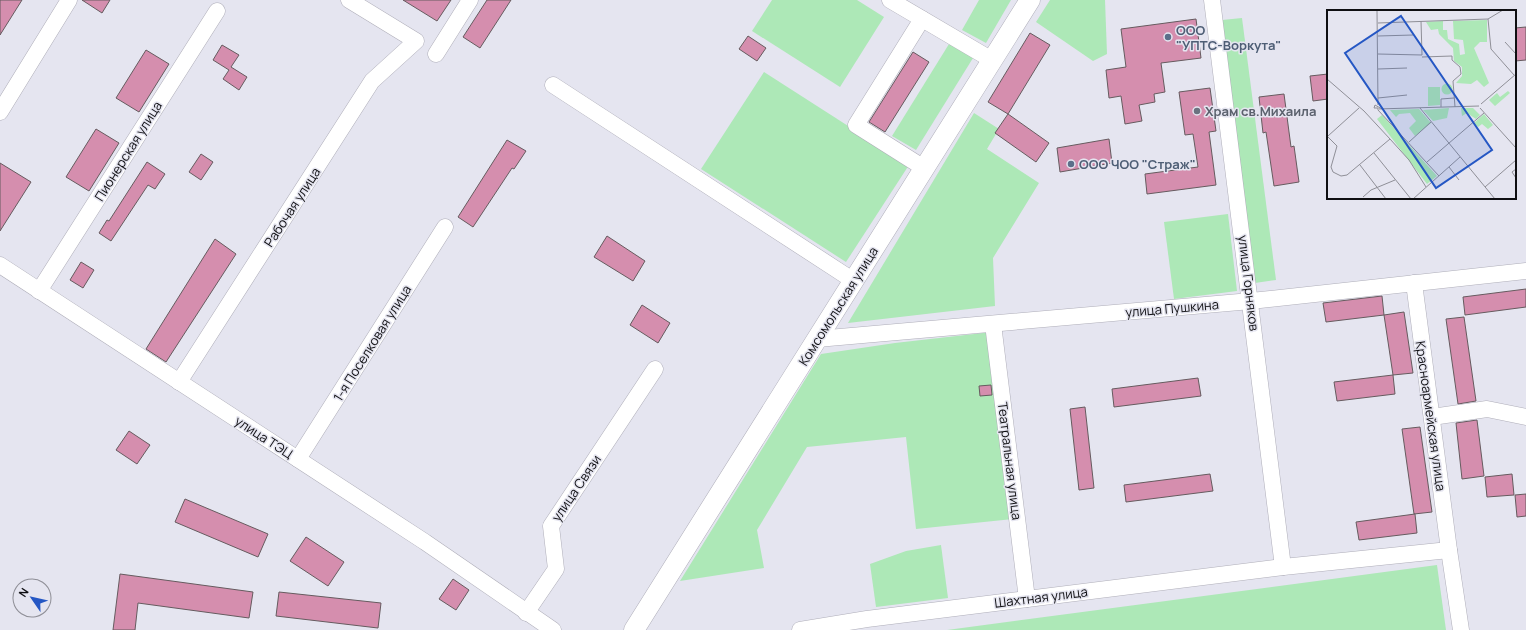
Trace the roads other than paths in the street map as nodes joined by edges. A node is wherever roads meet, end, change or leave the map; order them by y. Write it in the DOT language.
graph roads {
  1 [pos="68,0"];
  2 [pos="349,0"];
  3 [pos="470,0"];
  4 [pos="890,0"];
  5 [pos="1030,0"];
  6 [pos="1212,0"];
  7 [pos="217,11"];
  8 [pos="922,19"];
  9 [pos="436,54"];
  10 [pos="992,60"];
  11 [pos="553,85"];
  12 [pos="0,112"];
  13 [pos="924,168"];
  14 [pos="445,228"];
  15 [pos="0,265"];
  16 [pos="1526,271"];
  17 [pos="854,280"];
  18 [pos="1414,283"];
  19 [pos="39,291"];
  20 [pos="1251,301"];
  21 [pos="993,324"];
  22 [pos="817,339"];
  23 [pos="655,369"];
  24 [pos="179,382"];
  25 [pos="1432,417"];
  26 [pos="1526,417"];
  27 [pos="298,459"];
  28 [pos="1449,550"];
  29 [pos="1283,567"];
  30 [pos="1027,599"];
  31 [pos="526,613"];
  32 [pos="645,621"];
  33 [pos="539,630"];
  34 [pos="552,630"];
  35 [pos="634,630"];
  36 [pos="800,630"];
  37 [pos="1461,630"];
  1 -- 12 [label="street"];
  2 -- 24 [label="street, Рабочая улица"];
  3 -- 9 [label="street"];
  4 -- 8 [label="street"];
  5 -- 10 [label="main road, Комсомольская улица"];
  6 -- 20 [label="street, улица Горняков"];
  7 -- 19 [label="street, Пионерская улица"];
  8 -- 10 [label="street"];
  8 -- 13 [label="street"];
  10 -- 13 [label="main road, Комсомольская улица"];
  11 -- 17 [label="street"];
  13 -- 17 [label="main road, Комсомольская улица"];
  14 -- 27 [label="street, 1-я Поселковая улица"];
  15 -- 19 [label="street, улица ТЭЦ"];
  16 -- 18 [label="street, улица Пушкина"];
  17 -- 22 [label="main road, Комсомольская улица"];
  18 -- 20 [label="street, улица Пушкина"];
  18 -- 25 [label="street, Красноармейская улица"];
  19 -- 24 [label="street, улица ТЭЦ"];
  20 -- 21 [label="street, улица Пушкина"];
  20 -- 29 [label="street, улица Горняков"];
  21 -- 22 [label="street, улица Пушкина"];
  21 -- 30 [label="street, Театральная улица"];
  22 -- 32 [label="main road, Комсомольская улица"];
  23 -- 31 [label="street, улица Связи"];
  24 -- 27 [label="street, улица ТЭЦ"];
  25 -- 26 [label="street"];
  25 -- 28 [label="street, Красноармейская улица"];
  27 -- 31 [label="street, улица ТЭЦ"];
  28 -- 29 [label="street, Шахтная улица"];
  28 -- 37 [label="street, Красноармейская улица"];
  29 -- 30 [label="street, Шахтная улица"];
  30 -- 36 [label="street, Шахтная улица"];
  31 -- 33 [label="street"];
  31 -- 34 [label="street, улица ТЭЦ"];
  32 -- 35 [label="main road, Комсомольская улица"];
}
